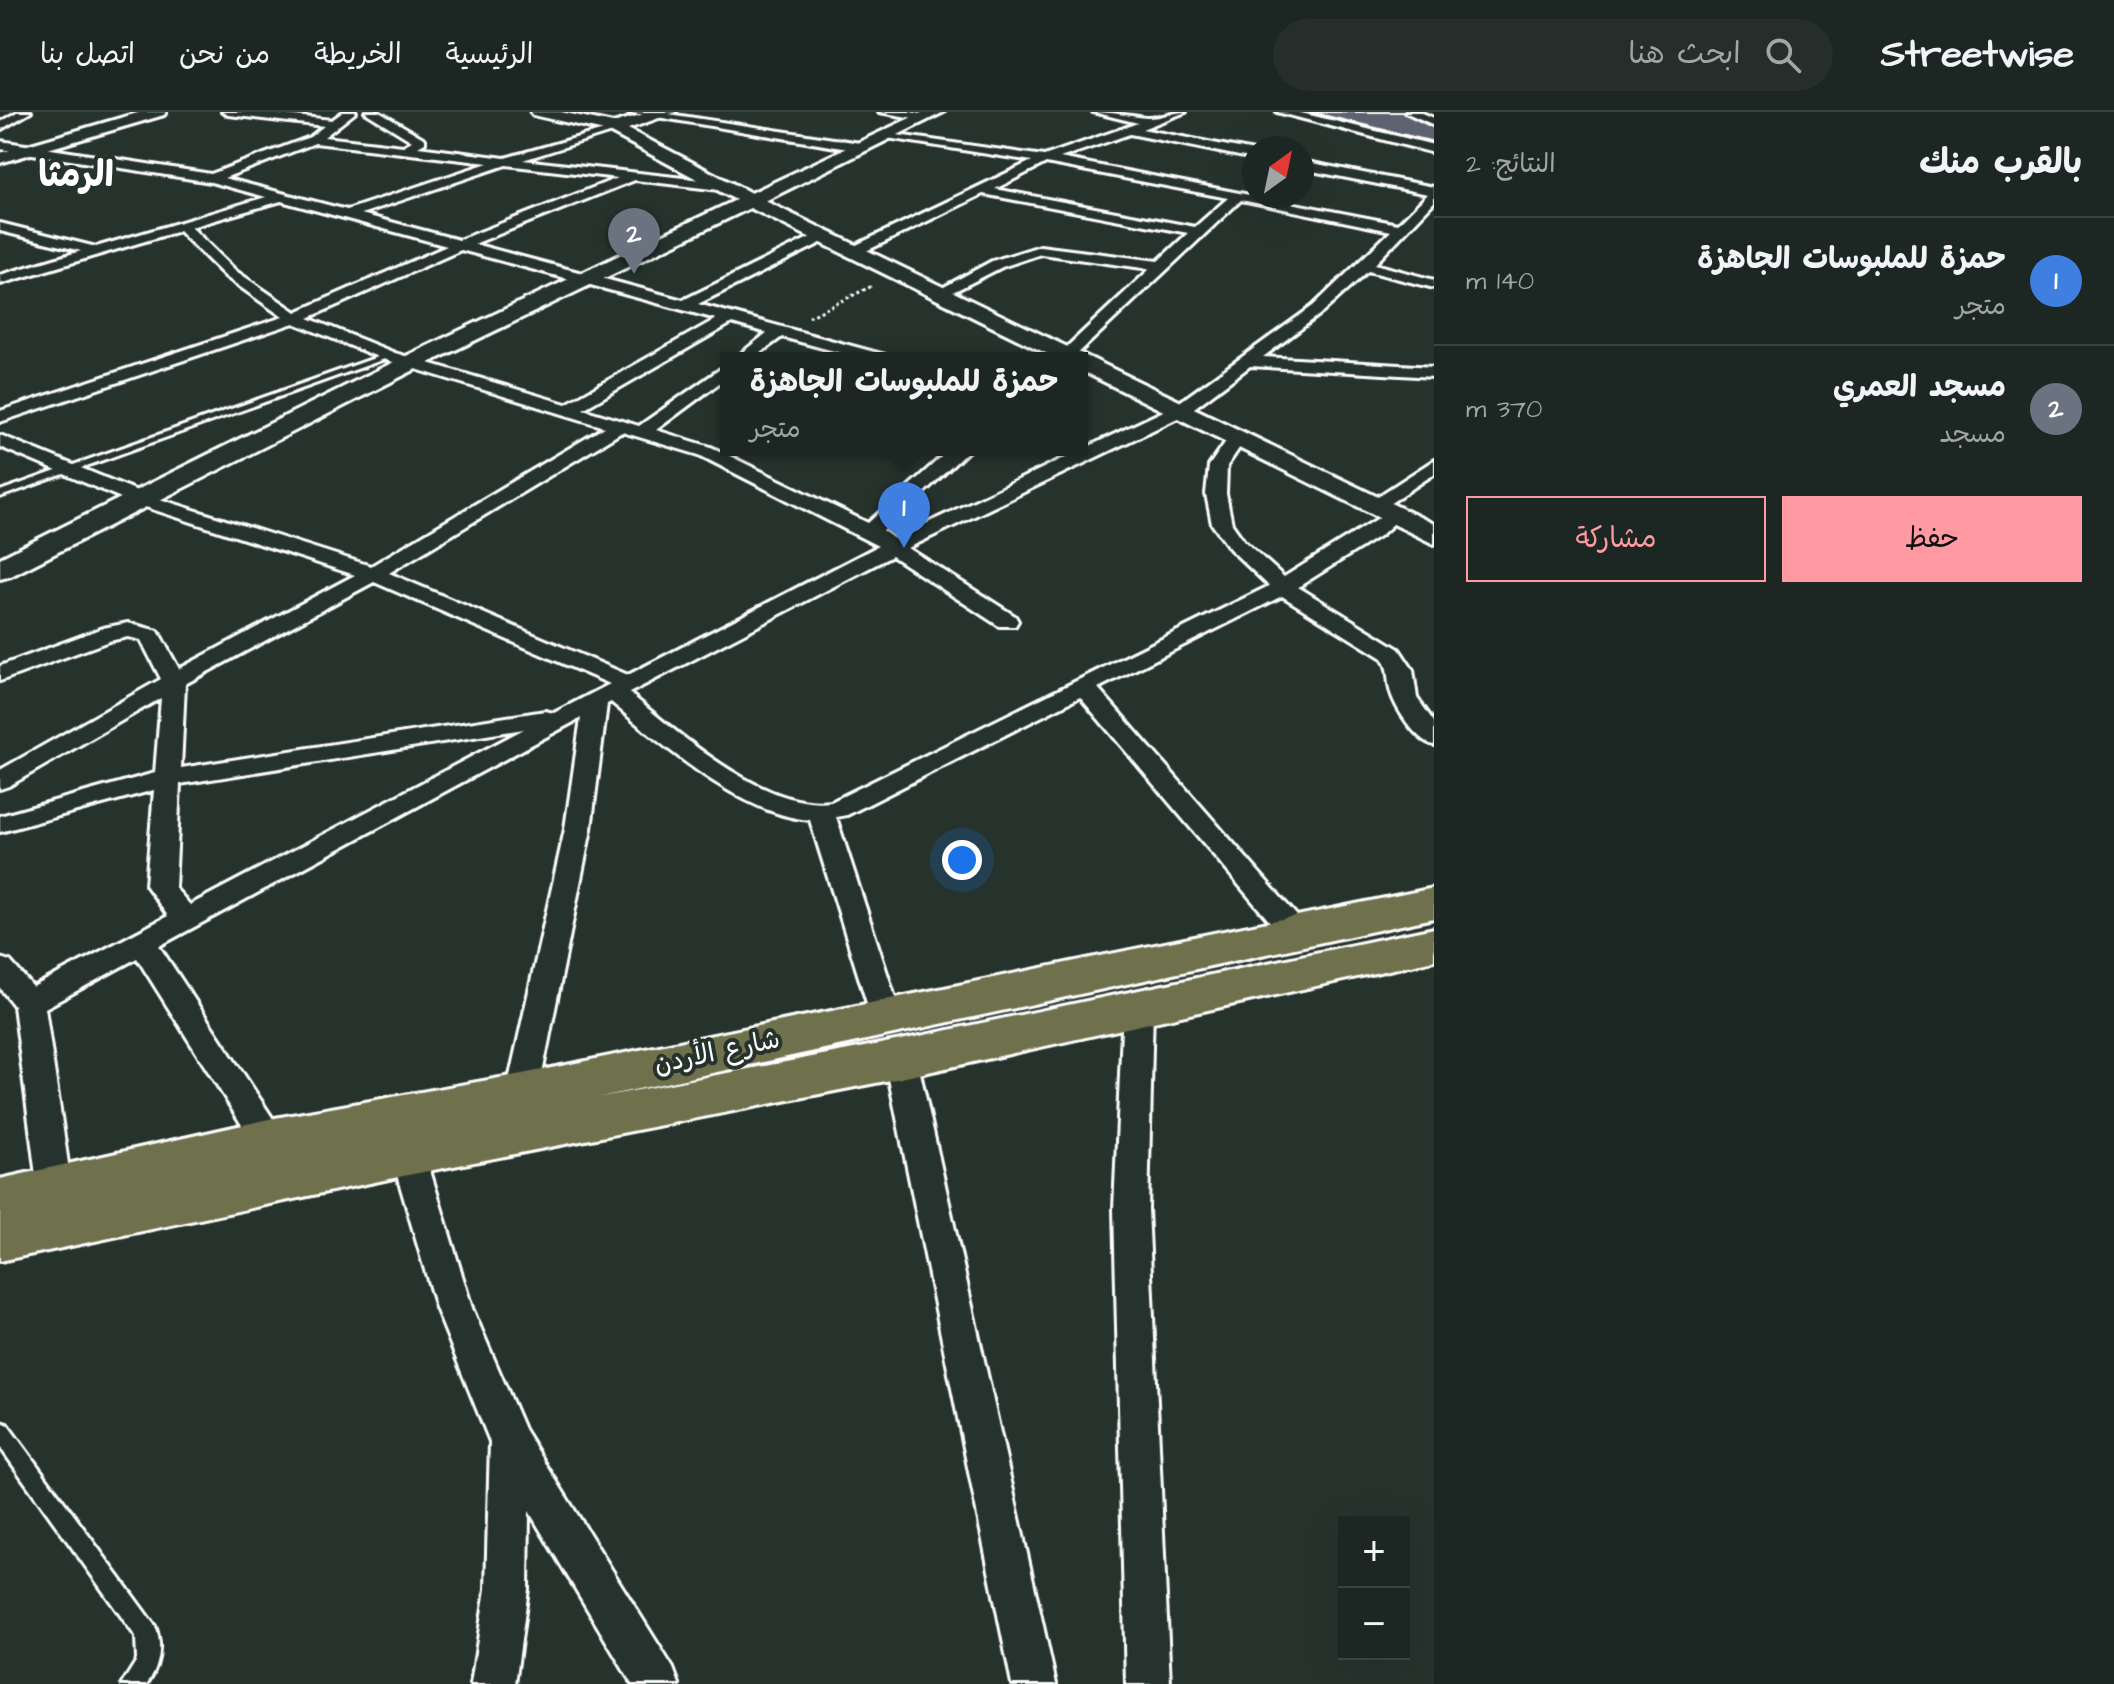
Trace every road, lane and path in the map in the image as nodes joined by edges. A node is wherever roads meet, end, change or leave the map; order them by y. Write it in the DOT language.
graph roads {
  1 [pos="25,112"];
  2 [pos="158,112"];
  3 [pos="228,112"];
  4 [pos="350,112"];
  5 [pos="371,112"];
  6 [pos="539,112"];
  7 [pos="1099,112"];
  8 [pos="1180,112"];
  9 [pos="1283,112"];
  10 [pos="1411,112"];
  11 [pos="650,115"];
  12 [pos="930,115"];
  13 [pos="1151,122"];
  14 [pos="1434,122"];
  15 [pos="886,123"];
  16 [pos="334,124"];
  17 [pos="0,127"];
  18 [pos="614,128"];
  19 [pos="1128,130"];
  20 [pos="314,139"];
  21 [pos="0,145"];
  22 [pos="860,147"];
  23 [pos="30,149"];
  24 [pos="1434,149"];
  25 [pos="404,150"];
  26 [pos="1242,153"];
  27 [pos="0,158"];
  28 [pos="1046,159"];
  29 [pos="506,162"];
  30 [pos="1314,168"];
  31 [pos="631,177"];
  32 [pos="212,178"];
  33 [pos="728,187"];
  34 [pos="982,190"];
  35 [pos="1239,195"];
  36 [pos="1434,195"];
  37 [pos="280,197"];
  38 [pos="749,200"];
  39 [pos="352,213"];
  40 [pos="0,227"];
  41 [pos="183,227"];
  42 [pos="1401,229"];
  43 [pos="1197,231"];
  44 [pos="824,236"];
  45 [pos="460,245"];
  46 [pos="98,251"];
  47 [pos="855,251"];
  48 [pos="1164,266"];
  49 [pos="1365,266"];
  50 [pos="899,273"];
  51 [pos="584,279"];
  52 [pos="0,280"];
  53 [pos="1434,284"];
  54 [pos="940,293"];
  55 [pos="683,306"];
  56 [pos="295,318"];
  57 [pos="729,318"];
  58 [pos="780,331"];
  59 [pos="751,352"];
  60 [pos="857,352"];
  61 [pos="1060,352"];
  62 [pos="1078,352"];
  63 [pos="389,356"];
  64 [pos="1246,361"];
  65 [pos="412,362"];
  66 [pos="1088,366"];
  67 [pos="1434,372"];
  68 [pos="720,376"];
  69 [pos="1180,410"];
  70 [pos="566,411"];
  71 [pos="0,417"];
  72 [pos="619,426"];
  73 [pos="642,432"];
  74 [pos="1237,438"];
  75 [pos="0,440"];
  76 [pos="720,451"];
  77 [pos="1088,454"];
  78 [pos="732,456"];
  79 [pos="953,456"];
  80 [pos="1084,456"];
  81 [pos="1434,466"];
  82 [pos="69,469"];
  83 [pos="0,494"];
  84 [pos="140,499"];
  85 [pos="1383,510"];
  86 [pos="870,532"];
  87 [pos="1434,535"];
  88 [pos="895,546"];
  89 [pos="0,570"];
  90 [pos="373,574"];
  91 [pos="1283,587"];
  92 [pos="1007,621"];
  93 [pos="0,674"];
  94 [pos="174,681"];
  95 [pos="1084,687"];
  96 [pos="602,698"];
  97 [pos="1434,738"];
  98 [pos="167,778"];
  99 [pos="0,781"];
  100 [pos="821,812"];
  101 [pos="0,824"];
  102 [pos="1434,903"];
  103 [pos="186,918"];
  104 [pos="1293,930"];
  105 [pos="142,942"];
  106 [pos="1434,944"];
  107 [pos="0,968"];
  108 [pos="1185,977"];
  109 [pos="29,1003"];
  110 [pos="1138,1007"];
  111 [pos="894,1038"];
  112 [pos="522,1094"];
  113 [pos="269,1140"];
  114 [pos="408,1154"];
  115 [pos="55,1191"];
  116 [pos="0,1201"];
  117 [pos="0,1238"];
  118 [pos="0,1431"];
  119 [pos="510,1442"];
  120 [pos="133,1684"];
  121 [pos="493,1684"];
  122 [pos="657,1684"];
  123 [pos="1034,1684"];
  124 [pos="1148,1684"];
  1 -- 17 [label="street"];
  2 -- 23 [label="street"];
  3 -- 16 [label="street"];
  4 -- 16 [label="street"];
  5 -- 25 [label="street"];
  6 -- 18 [label="street"];
  7 -- 13 [label="street"];
  8 -- 13 [label="street"];
  9 -- 24 [label="street"];
  10 -- 14 [label="street"];
  11 -- 18 [label="street"];
  11 -- 22 [label="street"];
  12 -- 15 [label="street"];
  13 -- 19 [label="street"];
  15 -- 22 [label="street"];
  15 -- 28 [label="street"];
  16 -- 20 [label="street"];
  18 -- 29 [label="street"];
  18 -- 33 [label="street"];
  19 -- 26 [label="street"];
  19 -- 28 [label="street"];
  20 -- 25 [label="street"];
  20 -- 32 [label="street"];
  21 -- 23 [label="street"];
  22 -- 38 [label="street"];
  23 -- 27 [label="street"];
  23 -- 32 [label="street"];
  25 -- 29 [label="street"];
  28 -- 34 [label="street"];
  28 -- 35 [label="street"];
  29 -- 31 [label="street"];
  29 -- 39 [label="street"];
  30 -- 36 [label="street"];
  31 -- 33 [label="street"];
  31 -- 45 [label="street"];
  32 -- 37 [label="street"];
  33 -- 38 [label="street"];
  34 -- 43 [label="street"];
  34 -- 47 [label="street"];
  35 -- 42 [label="street"];
  35 -- 43 [label="street"];
  36 -- 42 [label="street"];
  37 -- 39 [label="street"];
  37 -- 41 [label="street"];
  38 -- 44 [label="street"];
  38 -- 51 [label="street"];
  39 -- 45 [label="street"];
  40 -- 46 [label="street"];
  41 -- 46 [label="street"];
  41 -- 56 [label="street"];
  42 -- 49 [label="street"];
  43 -- 48 [label="street"];
  44 -- 47 [label="street"];
  44 -- 55 [label="street"];
  45 -- 51 [label="street"];
  45 -- 56 [label="street"];
  46 -- 52 [label="street"];
  47 -- 50 [label="street"];
  48 -- 54 [label="street"];
  48 -- 62 [label="street"];
  49 -- 53 [label="street"];
  49 -- 64 [label="street"];
  50 -- 54 [label="street"];
  50 -- 58 [label="path"];
  51 -- 55 [label="street"];
  51 -- 65 [label="street"];
  54 -- 61 [label="street"];
  55 -- 57 [label="street"];
  56 -- 63 [label="street"];
  56 -- 71 [label="street"];
  57 -- 58 [label="street"];
  57 -- 70 [label="street"];
  58 -- 59 [label="street"];
  58 -- 60 [label="street"];
  63 -- 65 [label="street"];
  63 -- 82 [label="lane"];
  64 -- 67 [label="street"];
  64 -- 69 [label="street"];
  65 -- 70 [label="street"];
  65 -- 84 [label="street"];
  66 -- 69 [label="street"];
  68 -- 73 [label="street"];
  69 -- 74 [label="street"];
  69 -- 77 [label="street"];
  70 -- 72 [label="street"];
  72 -- 73 [label="street"];
  72 -- 90 [label="street"];
  73 -- 76 [label="street"];
  74 -- 85 [label="street"];
  74 -- 91 [label="street"];
  75 -- 82 [label="street"];
  78 -- 86 [label="street"];
  79 -- 86 [label="street"];
  80 -- 88 [label="street"];
  81 -- 85 [label="street"];
  82 -- 83 [label="lane"];
  82 -- 84 [label="street"];
  84 -- 89 [label="street"];
  84 -- 90 [label="street"];
  85 -- 87 [label="street"];
  85 -- 91 [label="street"];
  86 -- 88 [label="street"];
  88 -- 92 [label="street"];
  88 -- 96 [label="street"];
  90 -- 94 [label="street"];
  90 -- 96 [label="street"];
  91 -- 95 [label="street"];
  91 -- 97 [label="street"];
  93 -- 94 [label="street"];
  94 -- 98 [label="street"];
  94 -- 99 [label="street"];
  95 -- 100 [label="street"];
  95 -- 104 [label="street"];
  96 -- 98 [label="street"];
  96 -- 100 [label="street"];
  96 -- 103 [label="street"];
  96 -- 112 [label="street"];
  98 -- 101 [label="street"];
  98 -- 103 [label="street"];
  100 -- 111 [label="street"];
  102 -- 104 [label="highway, شارع الأردن"];
  103 -- 105 [label="street"];
  104 -- 108 [label="highway, شارع الأردن"];
  105 -- 109 [label="street"];
  105 -- 113 [label="street"];
  106 -- 108 [label="highway, شارع الأردن"];
  107 -- 109 [label="street"];
  108 -- 110 [label="highway, شارع الأردن"];
  108 -- 111 [label="highway, شارع الأردن"];
  109 -- 115 [label="street"];
  110 -- 111 [label="highway, شارع الأردن"];
  110 -- 124 [label="street"];
  111 -- 112 [label="highway, شارع الأردن"];
  111 -- 114 [label="highway, شارع الأردن"];
  111 -- 123 [label="street"];
  112 -- 113 [label="highway, شارع الأردن"];
  113 -- 115 [label="highway, شارع الأردن"];
  114 -- 117 [label="highway, شارع الأردن"];
  114 -- 119 [label="street"];
  115 -- 116 [label="highway, شارع الأردن"];
  118 -- 120 [label="lane"];
  119 -- 121 [label="street"];
  119 -- 122 [label="street"];
}
